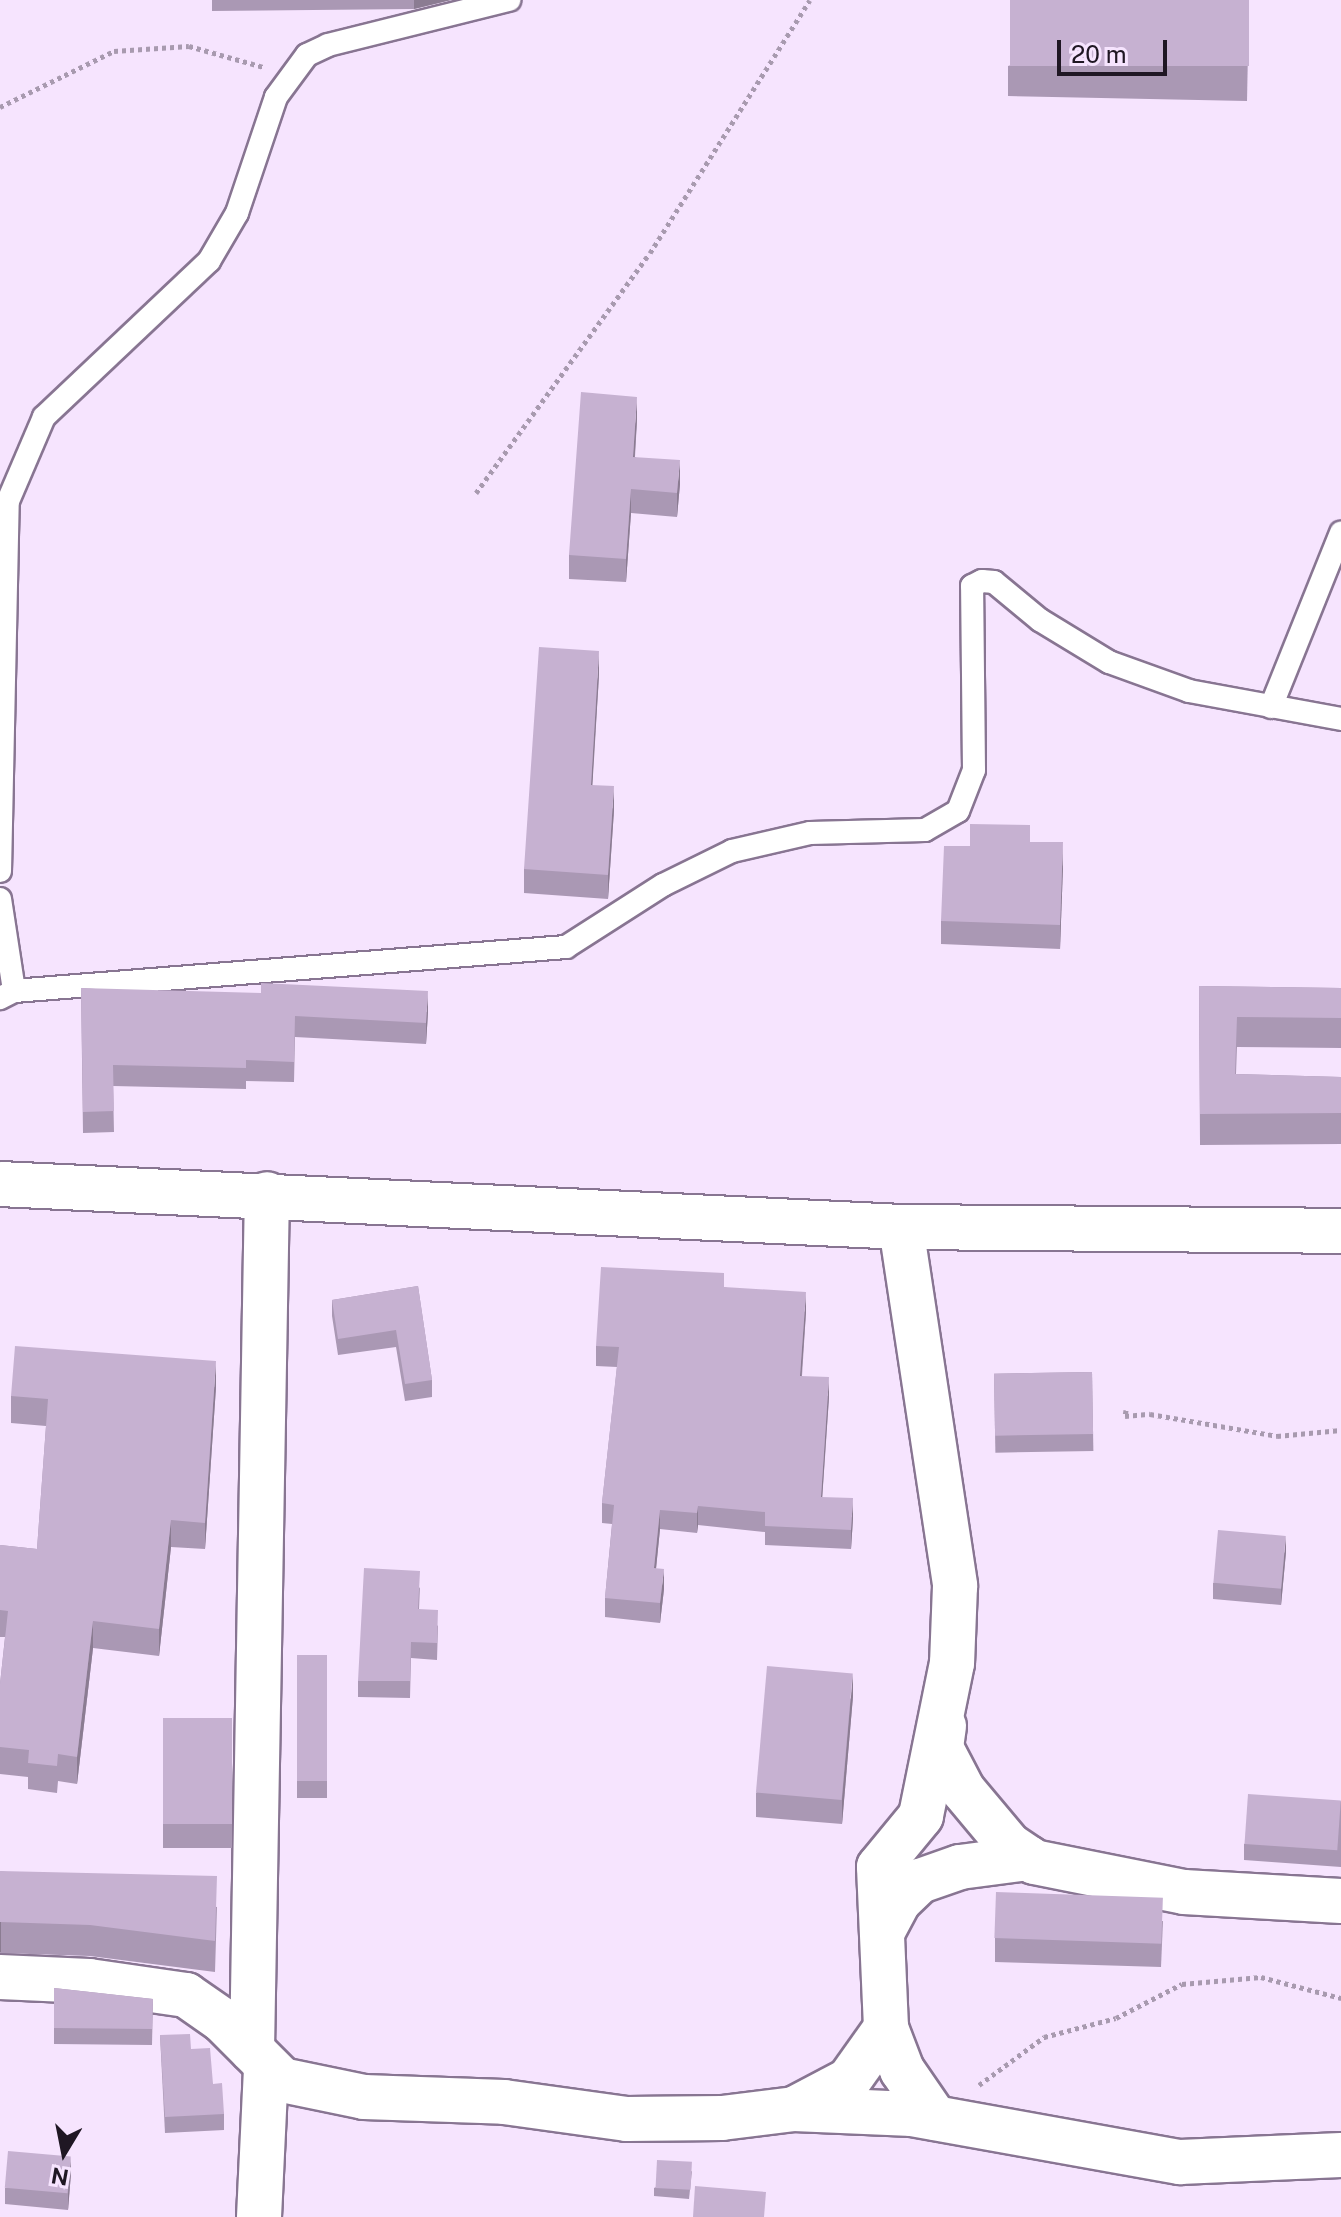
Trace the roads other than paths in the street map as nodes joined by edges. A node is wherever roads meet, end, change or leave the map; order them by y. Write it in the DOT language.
graph roads {
  1 [pos="509,0"];
  2 [pos="468,6"];
  3 [pos="1341,533"];
  4 [pos="1271,707"];
  5 [pos="1341,719"];
  6 [pos="0,871"];
  7 [pos="0,899"];
  8 [pos="7,994"];
  9 [pos="0,1184"];
  10 [pos="267,1194"];
  11 [pos="901,1227"];
  12 [pos="1341,1231"];
  13 [pos="952,1663"];
  14 [pos="1028,1858"];
  15 [pos="1341,1901"];
  16 [pos="884,1929"];
  17 [pos="0,1977"];
  18 [pos="886,2028"];
  19 [pos="259,2058"];
  20 [pos="794,2109"];
  21 [pos="935,2118"];
  22 [pos="1341,2155"];
  23 [pos="259,2217"];
  1 -- 2 [label="lane"];
  2 -- 6 [label="lane"];
  3 -- 4 [label="lane"];
  4 -- 5 [label="lane"];
  4 -- 8 [label="lane"];
  7 -- 8 [label="lane"];
  9 -- 10 [label="street"];
  10 -- 11 [label="street"];
  10 -- 19 [label="street"];
  11 -- 12 [label="street"];
  11 -- 13 [label="street"];
  13 -- 14 [label="street"];
  13 -- 16 [label="street"];
  14 -- 15 [label="street"];
  14 -- 16 [label="street"];
  16 -- 18 [label="street"];
  17 -- 19 [label="street"];
  18 -- 20 [label="street"];
  18 -- 21 [label="street"];
  19 -- 20 [label="street"];
  19 -- 23 [label="street"];
  20 -- 21 [label="street"];
  21 -- 22 [label="street"];
}
